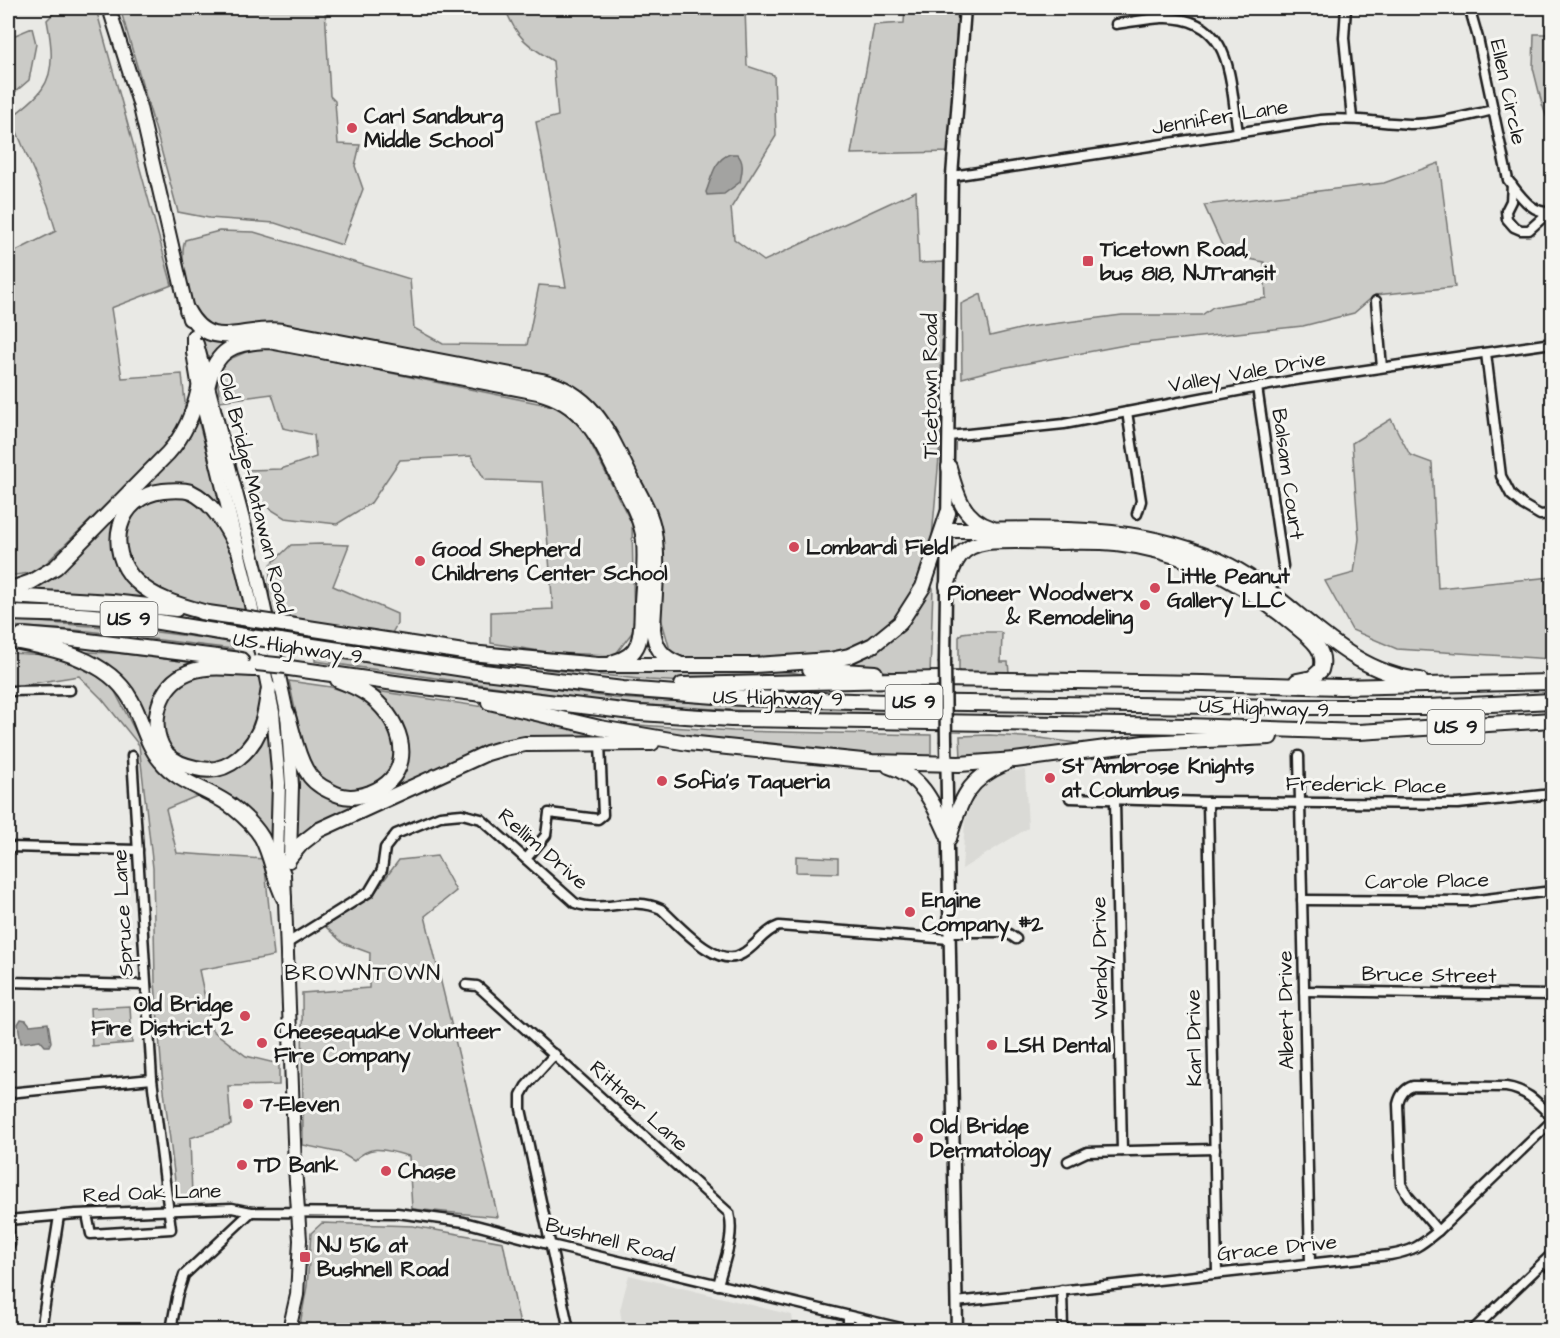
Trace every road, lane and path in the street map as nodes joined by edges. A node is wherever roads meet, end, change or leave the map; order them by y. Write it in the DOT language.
graph roads {
  1 [pos="109,8"];
  2 [pos="965,8"];
  3 [pos="1346,8"];
  4 [pos="1466,8"];
  5 [pos="1116,24"];
  6 [pos="1494,110"];
  7 [pos="1352,118"];
  8 [pos="1238,132"];
  9 [pos="952,176"];
  10 [pos="1512,185"];
  11 [pos="1551,212"];
  12 [pos="1376,301"];
  13 [pos="187,310"];
  14 [pos="1552,343"];
  15 [pos="1486,353"];
  16 [pos="1382,368"];
  17 [pos="203,387"];
  18 [pos="1257,387"];
  19 [pos="1127,412"];
  20 [pos="949,436"];
  21 [pos="949,467"];
  22 [pos="948,513"];
  23 [pos="1137,514"];
  24 [pos="1552,514"];
  25 [pos="948,530"];
  26 [pos="999,530"];
  27 [pos="237,548"];
  28 [pos="1283,566"];
  29 [pos="946,586"];
  30 [pos="8,590"];
  31 [pos="8,596"];
  32 [pos="8,612"];
  33 [pos="207,613"];
  34 [pos="8,634"];
  35 [pos="8,640"];
  36 [pos="598,665"];
  37 [pos="683,665"];
  38 [pos="754,665"];
  39 [pos="257,666"];
  40 [pos="320,672"];
  41 [pos="939,679"];
  42 [pos="1552,682"];
  43 [pos="1497,683"];
  44 [pos="1262,685"];
  45 [pos="416,686"];
  46 [pos="269,688"];
  47 [pos="623,689"];
  48 [pos="70,690"];
  49 [pos="8,691"];
  50 [pos="1552,701"];
  51 [pos="287,713"];
  52 [pos="1552,720"];
  53 [pos="1359,732"];
  54 [pos="600,743"];
  55 [pos="688,743"];
  56 [pos="132,756"];
  57 [pos="1299,756"];
  58 [pos="1015,760"];
  59 [pos="872,762"];
  60 [pos="947,765"];
  61 [pos="1552,794"];
  62 [pos="1070,798"];
  63 [pos="1115,800"];
  64 [pos="1208,802"];
  65 [pos="1300,802"];
  66 [pos="949,838"];
  67 [pos="8,847"];
  68 [pos="138,850"];
  69 [pos="290,857"];
  70 [pos="526,859"];
  71 [pos="284,874"];
  72 [pos="1552,891"];
  73 [pos="284,898"];
  74 [pos="1302,900"];
  75 [pos="950,936"];
  76 [pos="1016,939"];
  77 [pos="286,944"];
  78 [pos="8,982"];
  79 [pos="146,985"];
  80 [pos="466,985"];
  81 [pos="1304,991"];
  82 [pos="1552,995"];
  83 [pos="555,1054"];
  84 [pos="152,1079"];
  85 [pos="8,1093"];
  86 [pos="1552,1119"];
  87 [pos="1215,1149"];
  88 [pos="1122,1151"];
  89 [pos="1068,1161"];
  90 [pos="170,1211"];
  91 [pos="251,1212"];
  92 [pos="298,1212"];
  93 [pos="87,1214"];
  94 [pos="59,1216"];
  95 [pos="8,1220"];
  96 [pos="8,1226"];
  97 [pos="1438,1231"];
  98 [pos="8,1244"];
  99 [pos="551,1245"];
  100 [pos="1552,1254"];
  101 [pos="1544,1262"];
  102 [pos="1310,1263"];
  103 [pos="1552,1270"];
  104 [pos="1217,1273"];
  105 [pos="718,1284"];
  106 [pos="1062,1290"];
  107 [pos="956,1302"];
  108 [pos="848,1316"];
  109 [pos="41,1330"];
  110 [pos="171,1330"];
  111 [pos="289,1330"];
  112 [pos="569,1330"];
  113 [pos="848,1330"];
  114 [pos="909,1330"];
  115 [pos="957,1330"];
  116 [pos="1063,1330"];
  117 [pos="1473,1330"];
  1 -- 13 [label="main road, Old Bridge-Matawan Road"];
  2 -- 9 [label="street, Ticetown Road"];
  3 -- 7 [label="street"];
  4 -- 6 [label="street, Ellen Circle"];
  5 -- 8 [label="street"];
  6 -- 7 [label="street, Jennifer Lane"];
  6 -- 10 [label="street, Ellen Circle"];
  7 -- 8 [label="street, Jennifer Lane"];
  8 -- 9 [label="street, Jennifer Lane"];
  9 -- 20 [label="street, Ticetown Road"];
  10 -- 11 [label="street, Ellen Circle"];
  10 -- 11 [label="street, Ellen Circle"];
  12 -- 16 [label="street"];
  13 -- 17 [label="main road, Old Bridge-Matawan Road"];
  13 -- 37 [label="highway"];
  14 -- 15 [label="street, Valley Vale Drive"];
  15 -- 16 [label="street, Valley Vale Drive"];
  15 -- 24 [label="street"];
  16 -- 18 [label="street, Valley Vale Drive"];
  17 -- 27 [label="main road, Old Bridge-Matawan Road"];
  17 -- 30 [label="highway"];
  17 -- 36 [label="highway"];
  17 -- 51 [label="main road, Old Bridge-Matawan Road"];
  18 -- 19 [label="street, Valley Vale Drive"];
  18 -- 28 [label="street, Balsam Court"];
  19 -- 20 [label="street, Valley Vale Drive"];
  19 -- 23 [label="street"];
  20 -- 21 [label="street, Ticetown Road"];
  21 -- 22 [label="street, Ticetown Road"];
  21 -- 26 [label="highway"];
  22 -- 25 [label="street, Ticetown Road"];
  22 -- 38 [label="highway"];
  25 -- 26 [label="highway"];
  25 -- 29 [label="street, Ticetown Road"];
  26 -- 43 [label="highway"];
  27 -- 33 [label="highway"];
  27 -- 46 [label="main road, Old Bridge-Matawan Road"];
  29 -- 44 [label="highway"];
  29 -- 60 [label="street, Ticetown Road, bridge"];
  31 -- 33 [label="highway"];
  32 -- 47 [label="highway, US Highway 9 / US 9, bridge"];
  33 -- 36 [label="highway, bridge"];
  34 -- 39 [label="highway, US Highway 9 / US 9"];
  35 -- 73 [label="highway"];
  36 -- 37 [label="highway"];
  37 -- 38 [label="highway"];
  38 -- 41 [label="highway"];
  39 -- 40 [label="highway, US Highway 9 / US 9, bridge"];
  39 -- 46 [label="highway"];
  40 -- 45 [label="highway, US Highway 9 / US 9"];
  40 -- 51 [label="highway"];
  41 -- 44 [label="highway"];
  41 -- 47 [label="highway"];
  42 -- 43 [label="highway"];
  43 -- 44 [label="highway"];
  45 -- 53 [label="highway, US Highway 9 / US 9"];
  45 -- 55 [label="highway"];
  46 -- 71 [label="main road, Old Bridge-Matawan Road"];
  47 -- 50 [label="highway, US Highway 9 / US 9"];
  48 -- 49 [label="street"];
  51 -- 69 [label="main road, Old Bridge-Matawan Road"];
  52 -- 53 [label="highway, US Highway 9 / US 9"];
  53 -- 58 [label="highway"];
  54 -- 55 [label="highway"];
  54 -- 69 [label="highway"];
  54 -- 70 [label="street"];
  55 -- 59 [label="highway"];
  56 -- 68 [label="street, Spruce Lane"];
  57 -- 65 [label="street, Albert Drive"];
  58 -- 60 [label="highway"];
  58 -- 66 [label="highway"];
  59 -- 60 [label="highway"];
  59 -- 66 [label="highway"];
  60 -- 66 [label="street, Ticetown Road"];
  61 -- 65 [label="street, Frederick Place"];
  62 -- 63 [label="street, Frederick Place"];
  63 -- 64 [label="street, Frederick Place"];
  63 -- 88 [label="street, Wendy Drive"];
  64 -- 65 [label="street, Frederick Place"];
  64 -- 87 [label="street, Karl Drive"];
  65 -- 74 [label="street, Albert Drive"];
  66 -- 75 [label="street, Ticetown Road"];
  67 -- 68 [label="street"];
  68 -- 79 [label="street, Spruce Lane"];
  69 -- 71 [label="main road, Old Bridge-Matawan Road"];
  70 -- 75 [label="street, Rellim Drive"];
  70 -- 77 [label="street, Rellim Drive"];
  71 -- 73 [label="main road, Old Bridge-Matawan Road"];
  72 -- 74 [label="street, Carole Place"];
  73 -- 77 [label="main road, Old Bridge-Matawan Road"];
  74 -- 81 [label="street, Albert Drive"];
  75 -- 76 [label="street, Rellim Drive"];
  75 -- 107 [label="street, Ticetown Road"];
  77 -- 92 [label="main road, Old Bridge-Matawan Road"];
  78 -- 79 [label="street"];
  79 -- 84 [label="street, Spruce Lane"];
  80 -- 83 [label="street, Rittner Lane"];
  81 -- 82 [label="street, Bruce Street"];
  81 -- 102 [label="street, Albert Drive"];
  83 -- 99 [label="street"];
  83 -- 105 [label="street, Rittner Lane"];
  84 -- 85 [label="street"];
  84 -- 90 [label="street, Spruce Lane"];
  86 -- 97 [label="street, Grace Drive"];
  86 -- 97 [label="street"];
  87 -- 88 [label="street"];
  87 -- 104 [label="street, Karl Drive"];
  88 -- 89 [label="street"];
  90 -- 91 [label="street, Red Oak Lane"];
  90 -- 93 [label="street, Red Oak Lane"];
  90 -- 93 [label="street"];
  91 -- 92 [label="street, Red Oak Lane"];
  91 -- 110 [label="street"];
  92 -- 99 [label="street, Bushnell Road"];
  92 -- 111 [label="main road, Old Bridge-Matawan Road"];
  93 -- 94 [label="street, Red Oak Lane"];
  94 -- 95 [label="street, Red Oak Lane"];
  94 -- 109 [label="street"];
  96 -- 98 [label="street"];
  97 -- 102 [label="street, Grace Drive"];
  99 -- 105 [label="street, Bushnell Road"];
  99 -- 112 [label="street"];
  100 -- 101 [label="street"];
  101 -- 103 [label="street"];
  101 -- 117 [label="street"];
  102 -- 104 [label="street, Grace Drive"];
  104 -- 106 [label="street, Grace Drive"];
  105 -- 108 [label="street, Bushnell Road"];
  106 -- 107 [label="street, Grace Drive"];
  106 -- 116 [label="street"];
  107 -- 115 [label="street, Ticetown Road"];
  108 -- 113 [label="street"];
  108 -- 114 [label="street, Bushnell Road"];
}
